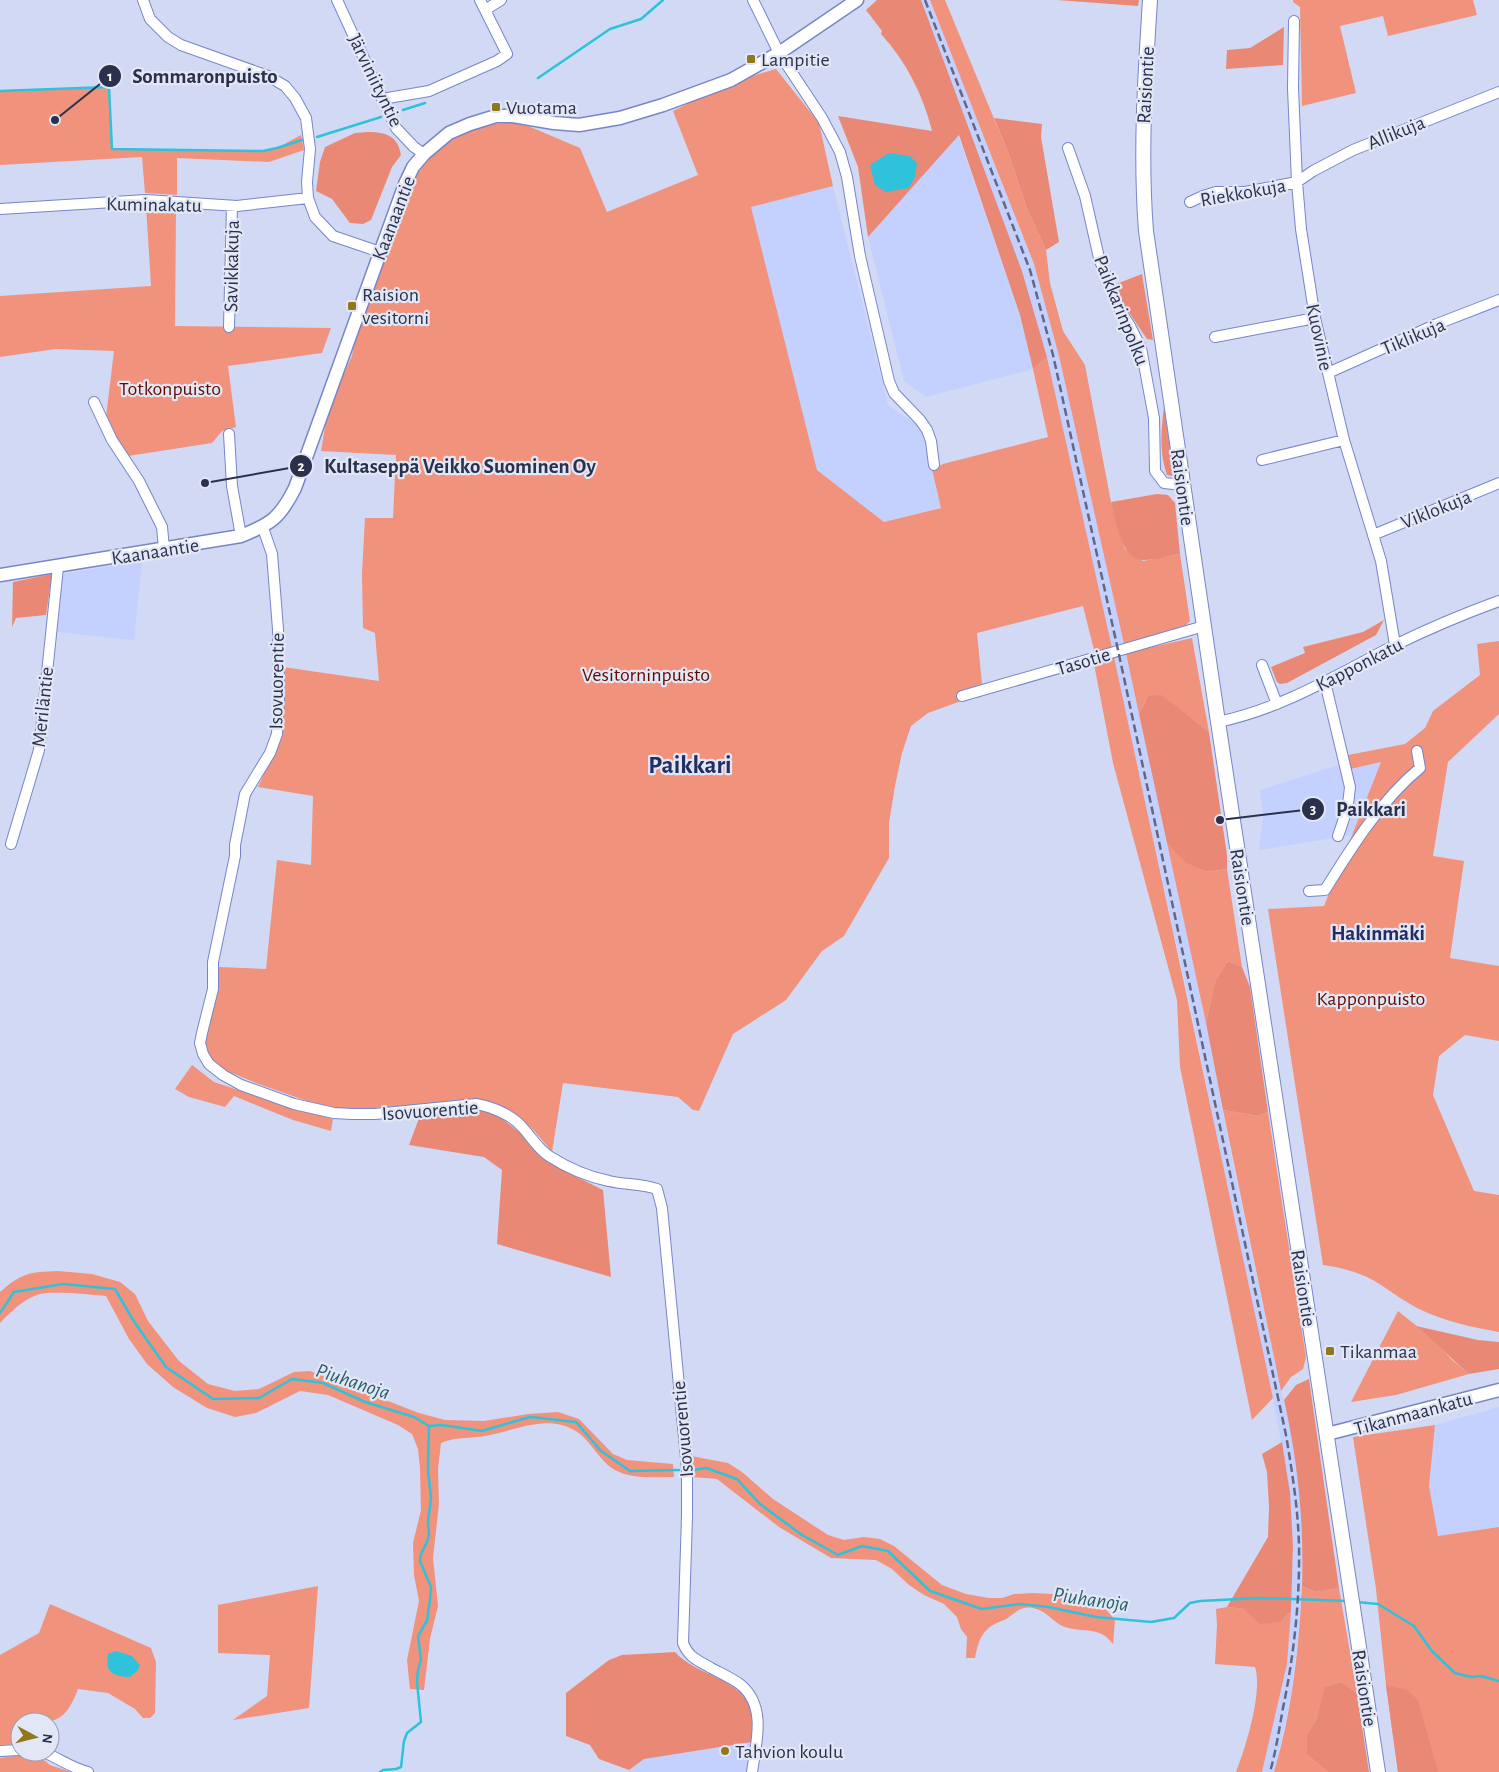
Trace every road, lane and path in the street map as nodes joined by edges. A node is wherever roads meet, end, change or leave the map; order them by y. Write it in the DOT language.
graph roads {
  1 [pos="143,0"];
  2 [pos="337,0"];
  3 [pos="480,0"];
  4 [pos="501,0"];
  5 [pos="753,0"];
  6 [pos="857,0"];
  7 [pos="1150,0"];
  8 [pos="485,10"];
  9 [pos="1294,21"];
  10 [pos="779,53"];
  11 [pos="1499,92"];
  12 [pos="382,100"];
  13 [pos="1068,148"];
  14 [pos="424,154"];
  15 [pos="1297,182"];
  16 [pos="308,198"];
  17 [pos="1190,202"];
  18 [pos="232,206"];
  19 [pos="0,209"];
  20 [pos="380,252"];
  21 [pos="1499,300"];
  22 [pos="1315,318"];
  23 [pos="229,327"];
  24 [pos="1215,337"];
  25 [pos="1328,373"];
  26 [pos="94,402"];
  27 [pos="229,434"];
  28 [pos="1344,440"];
  29 [pos="1262,460"];
  30 [pos="934,465"];
  31 [pos="1499,483"];
  32 [pos="1183,486"];
  33 [pos="264,528"];
  34 [pos="1374,535"];
  35 [pos="241,536"];
  36 [pos="164,549"];
  37 [pos="58,566"];
  38 [pos="0,575"];
  39 [pos="1499,601"];
  40 [pos="1204,626"];
  41 [pos="1395,646"];
  42 [pos="1262,665"];
  43 [pos="1326,682"];
  44 [pos="962,696"];
  45 [pos="1277,704"];
  46 [pos="1218,722"];
  47 [pos="1417,751"];
  48 [pos="1338,836"];
  49 [pos="11,844"];
  50 [pos="1309,891"];
  51 [pos="1499,1390"];
  52 [pos="1327,1434"];
  53 [pos="60,1760"];
  54 [pos="88,1772"];
  55 [pos="752,1772"];
  56 [pos="1378,1772"];
  1 -- 16 [label="street"];
  2 -- 12 [label="street, Järviniityntie"];
  3 -- 8 [label="street"];
  4 -- 8 [label="street"];
  5 -- 10 [label="street"];
  6 -- 10 [label="street, Kaanaantie"];
  7 -- 32 [label="main road, Raisiontie"];
  8 -- 12 [label="street"];
  9 -- 15 [label="street, Kuovinie"];
  10 -- 14 [label="street, Kaanaantie"];
  10 -- 30 [label="street"];
  11 -- 15 [label="street, Allikuja"];
  12 -- 14 [label="street, Järviniityntie"];
  13 -- 32 [label="street, Paikkarinpolku"];
  14 -- 20 [label="street, Kaanaantie"];
  15 -- 17 [label="street, Riekkokuja"];
  15 -- 22 [label="street, Kuovinie"];
  16 -- 18 [label="street, Kuminakatu"];
  16 -- 20 [label="street"];
  18 -- 19 [label="street, Kuminakatu"];
  18 -- 23 [label="street, Savikkakuja"];
  20 -- 33 [label="street, Kaanaantie"];
  21 -- 25 [label="street, Tiklikuja"];
  22 -- 24 [label="street"];
  22 -- 25 [label="street, Kuovinie"];
  25 -- 28 [label="street, Kuovinie"];
  26 -- 36 [label="street"];
  27 -- 35 [label="street"];
  28 -- 29 [label="street"];
  28 -- 34 [label="street, Kuovinie"];
  31 -- 34 [label="street, Viklokuja"];
  32 -- 40 [label="main road, Raisiontie"];
  33 -- 35 [label="street, Kaanaantie"];
  33 -- 55 [label="street, Isovuorentie"];
  34 -- 41 [label="street, Kuovinie"];
  35 -- 36 [label="street, Kaanaantie"];
  36 -- 37 [label="street, Kaanaantie"];
  37 -- 38 [label="street, Kaanaantie"];
  37 -- 49 [label="street, Meriläntie"];
  39 -- 41 [label="street, Kapponkatu"];
  40 -- 44 [label="street, Tasotie"];
  40 -- 46 [label="main road, Raisiontie"];
  41 -- 43 [label="street, Kapponkatu"];
  42 -- 45 [label="street"];
  43 -- 45 [label="street, Kapponkatu"];
  43 -- 48 [label="street"];
  45 -- 46 [label="street, Kapponkatu"];
  46 -- 52 [label="main road, Raisiontie"];
  47 -- 50 [label="street"];
  51 -- 52 [label="street, Tikanmaankatu"];
  52 -- 56 [label="main road, Raisiontie"];
  53 -- 54 [label="street"];
}
